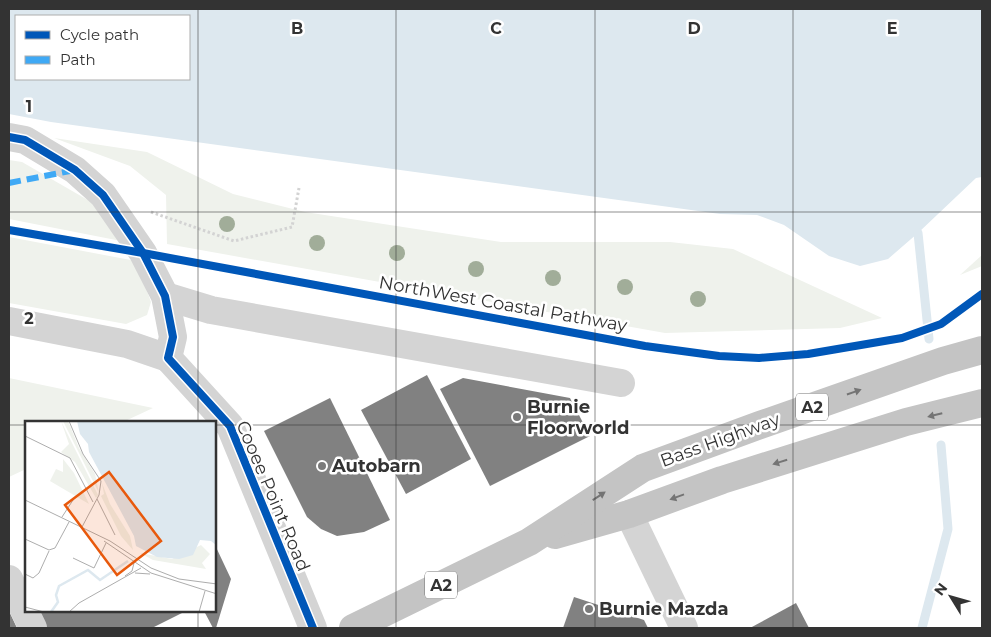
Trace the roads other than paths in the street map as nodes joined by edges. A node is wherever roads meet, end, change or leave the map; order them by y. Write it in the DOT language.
graph roads {
  1 [pos="9,138"];
  2 [pos="165,296"];
  3 [pos="9,321"];
  4 [pos="982,350"];
  5 [pos="168,358"];
  6 [pos="621,383"];
  7 [pos="982,403"];
  8 [pos="630,514"];
  9 [pos="529,542"];
  10 [pos="9,580"];
  11 [pos="33,628"];
  12 [pos="314,628"];
  13 [pos="353,628"];
  14 [pos="684,628"];
  1 -- 2 [label="street"];
  2 -- 5 [label="street"];
  2 -- 6 [label="street"];
  3 -- 5 [label="street"];
  9 -- 4 [label="highway, Bass Highway / A2, one-way"];
  5 -- 12 [label="street, Cooee Point Road"];
  7 -- 8 [label="highway, Bass Highway / A2, one-way"];
  8 -- 9 [label="highway, Bass Highway / A2"];
  8 -- 14 [label="street"];
  9 -- 13 [label="highway, Bass Highway / A2"];
  10 -- 11 [label="street"];
}
